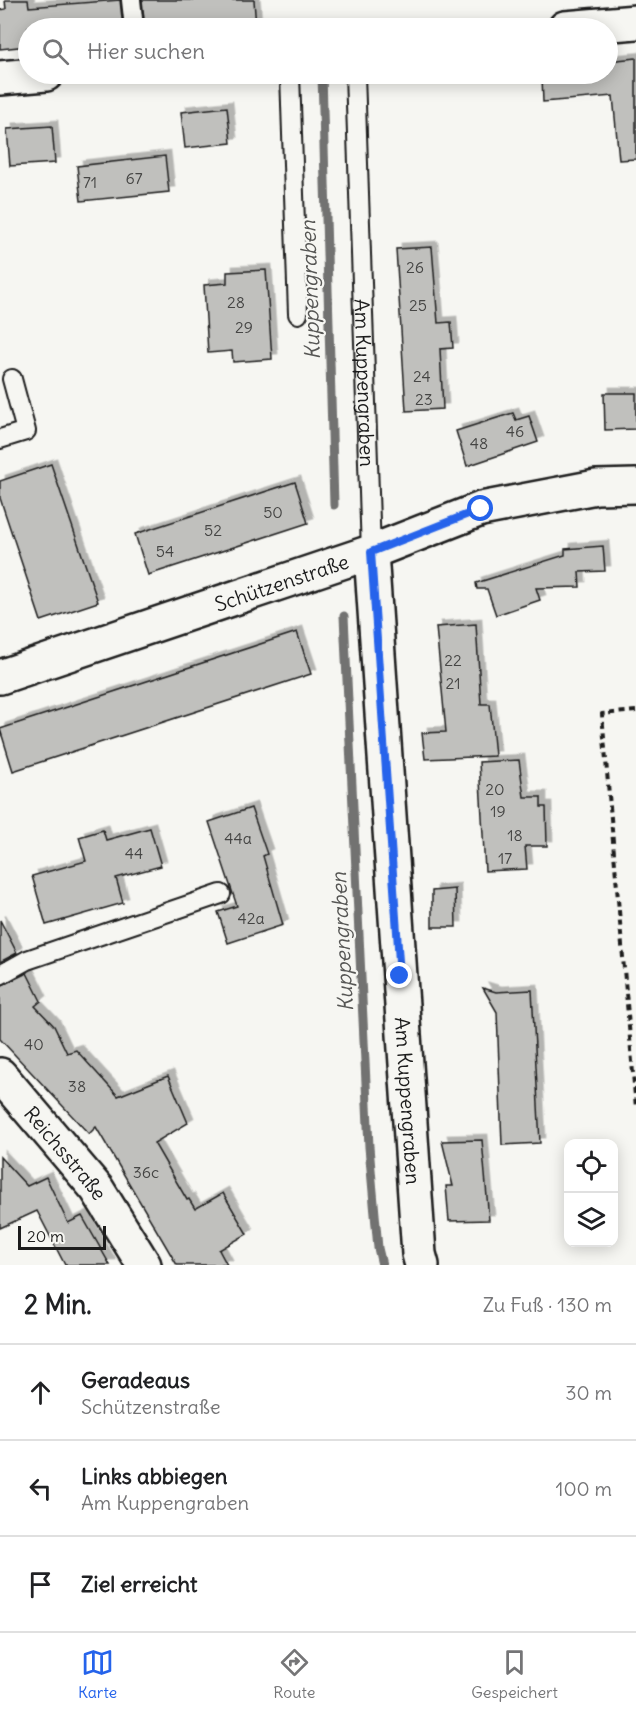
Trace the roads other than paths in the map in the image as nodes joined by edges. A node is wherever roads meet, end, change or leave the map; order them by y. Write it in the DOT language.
graph roads {
  1 [pos="131,0"];
  2 [pos="133,18"];
  3 [pos="636,22"];
  4 [pos="618,24"];
  5 [pos="18,76"];
  6 [pos="0,78"];
  7 [pos="290,84"];
  8 [pos="356,84"];
  9 [pos="298,314"];
  10 [pos="12,379"];
  11 [pos="0,439"];
  12 [pos="636,486"];
  13 [pos="371,552"];
  14 [pos="0,677"];
  15 [pos="221,894"];
  16 [pos="0,975"];
  17 [pos="0,1075"];
  18 [pos="144,1265"];
  19 [pos="422,1265"];
  1 -- 2 [label="lane"];
  3 -- 4 [label="street"];
  5 -- 6 [label="street"];
  7 -- 9 [label="lane"];
  8 -- 13 [label="lane, Am Kuppengraben"];
  10 -- 11 [label="lane"];
  12 -- 13 [label="street, Schützenstraße"];
  13 -- 14 [label="street, Schützenstraße"];
  13 -- 19 [label="street, Am Kuppengraben"];
  15 -- 16 [label="lane"];
  17 -- 18 [label="street, Reichsstraße"];
}
